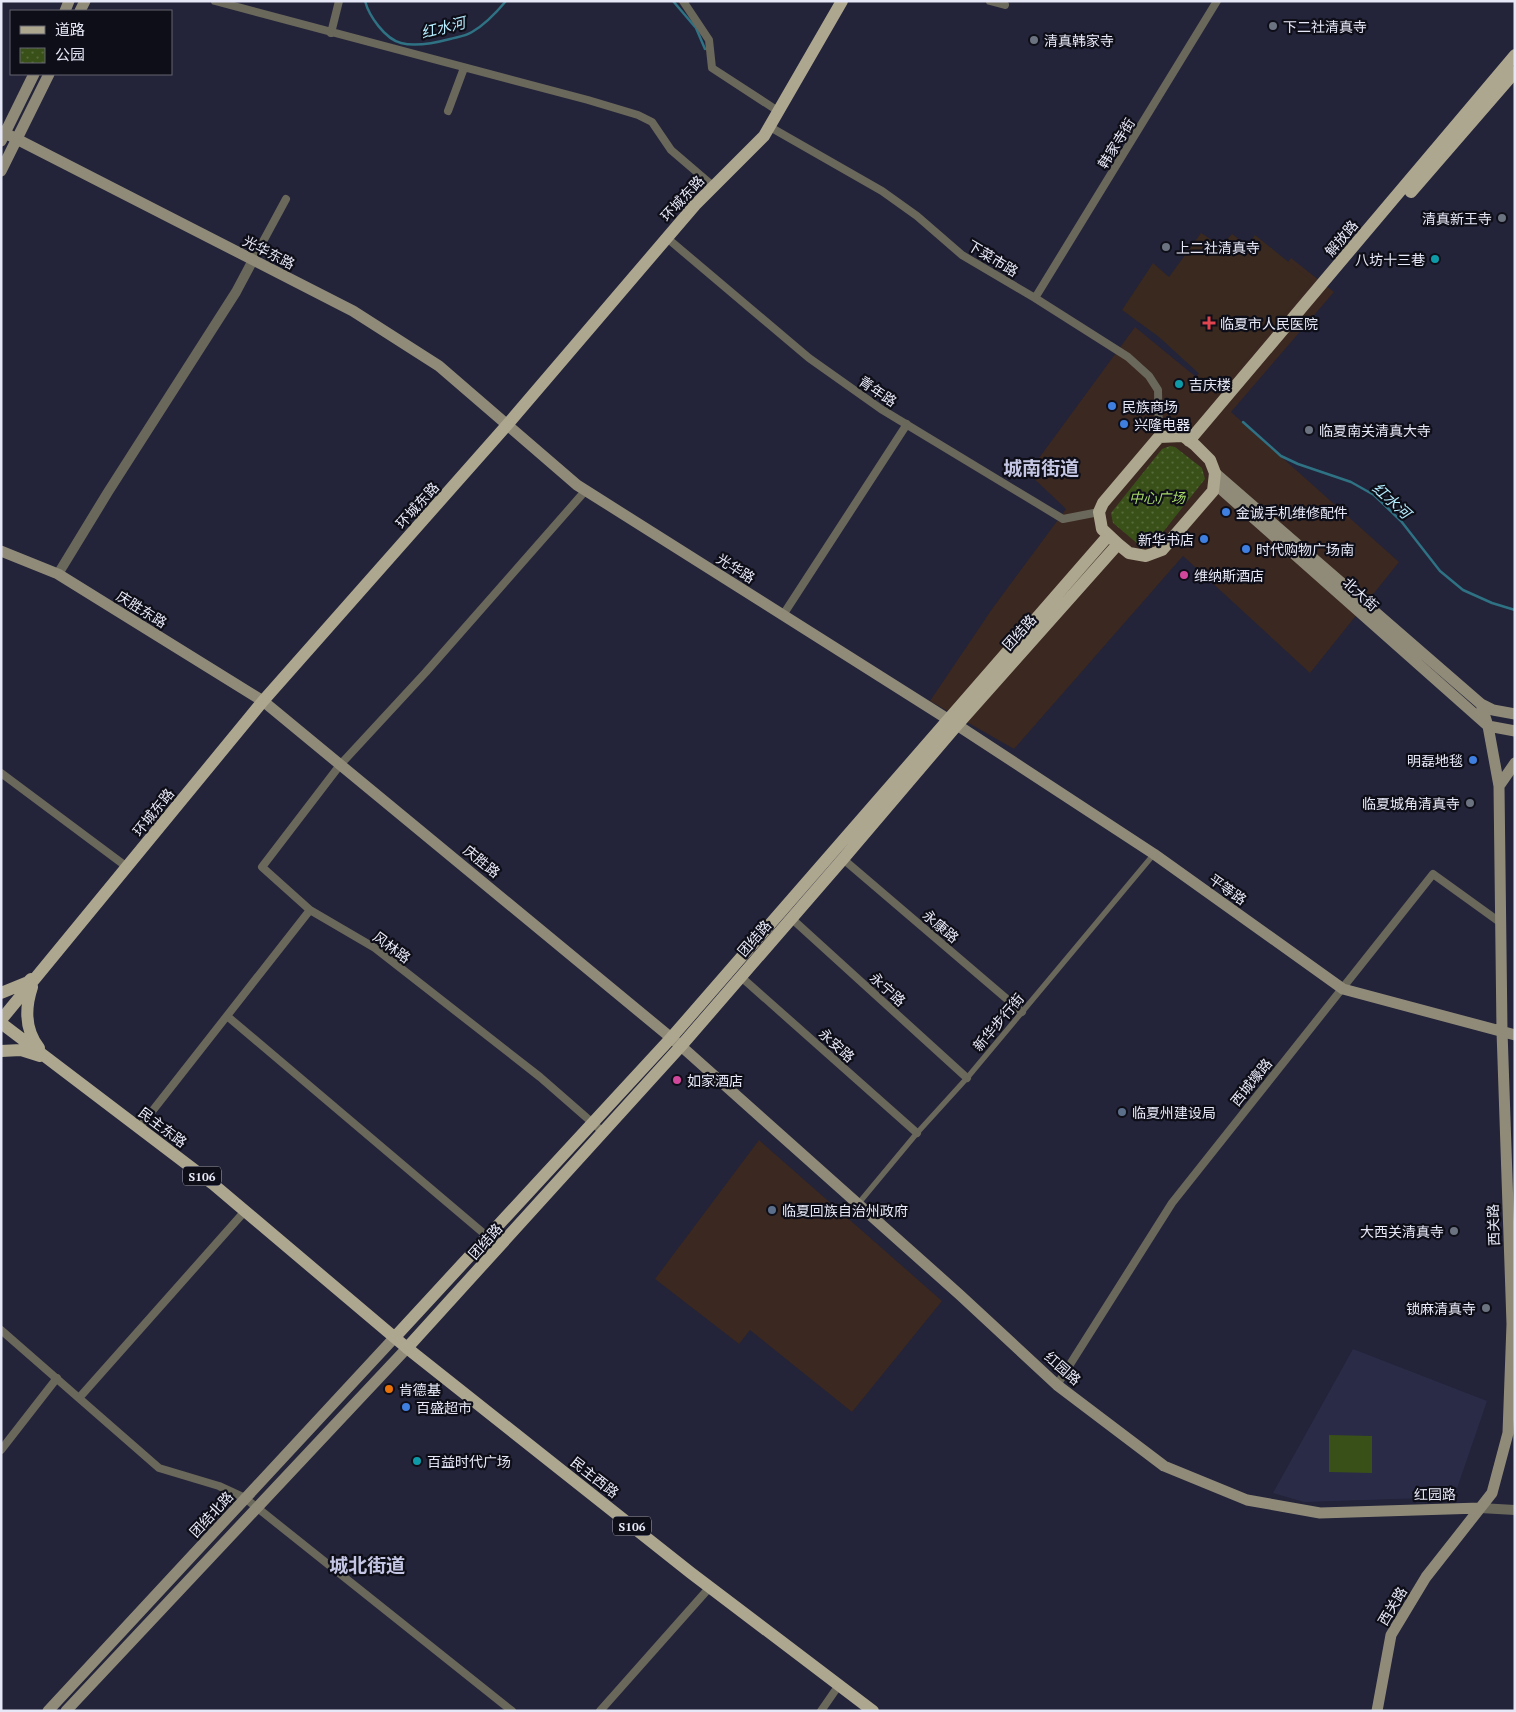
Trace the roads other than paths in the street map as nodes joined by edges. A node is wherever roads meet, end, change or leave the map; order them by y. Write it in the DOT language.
graph roads {
  1 [pos="215,1"];
  2 [pos="339,1"];
  3 [pos="683,1"];
  4 [pos="842,1"];
  5 [pos="990,1"];
  6 [pos="1218,1"];
  7 [pos="1005,5"];
  8 [pos="331,33"];
  9 [pos="1515,55"];
  10 [pos="464,68"];
  11 [pos="1515,72"];
  12 [pos="33,75"];
  13 [pos="49,75"];
  14 [pos="448,111"];
  15 [pos="778,112"];
  16 [pos="770,127"];
  17 [pos="3,135"];
  18 [pos="17,140"];
  19 [pos="1,171"];
  20 [pos="713,186"];
  21 [pos="286,198"];
  22 [pos="667,238"];
  23 [pos="253,260"];
  24 [pos="1035,298"];
  25 [pos="907,424"];
  26 [pos="507,425"];
  27 [pos="1159,438"];
  28 [pos="1192,443"];
  29 [pos="1215,478"];
  30 [pos="586,490"];
  31 [pos="1099,512"];
  32 [pos="1113,540"];
  33 [pos="1,551"];
  34 [pos="58,574"];
  35 [pos="783,615"];
  36 [pos="263,701"];
  37 [pos="1482,704"];
  38 [pos="1515,714"];
  39 [pos="953,722"];
  40 [pos="1488,726"];
  41 [pos="1515,731"];
  42 [pos="1515,763"];
  43 [pos="340,765"];
  44 [pos="1,774"];
  45 [pos="1499,786"];
  46 [pos="1154,854"];
  47 [pos="843,859"];
  48 [pos="127,867"];
  49 [pos="310,910"];
  50 [pos="791,918"];
  51 [pos="1501,923"];
  52 [pos="46,966"];
  53 [pos="740,976"];
  54 [pos="1343,989"];
  55 [pos="1,993"];
  56 [pos="1022,1012"];
  57 [pos="227,1016"];
  58 [pos="1,1022"];
  59 [pos="1502,1032"];
  60 [pos="1515,1035"];
  61 [pos="676,1042"];
  62 [pos="1,1051"];
  63 [pos="47,1058"];
  64 [pos="967,1078"];
  65 [pos="593,1123"];
  66 [pos="139,1128"];
  67 [pos="603,1132"];
  68 [pos="917,1133"];
  69 [pos="858,1204"];
  70 [pos="245,1210"];
  71 [pos="488,1237"];
  72 [pos="1,1330"];
  73 [pos="395,1337"];
  74 [pos="408,1348"];
  75 [pos="57,1378"];
  76 [pos="1057,1385"];
  77 [pos="79,1398"];
  78 [pos="1,1450"];
  79 [pos="245,1498"];
  80 [pos="257,1508"];
  81 [pos="1480,1508"];
  82 [pos="1515,1510"];
  83 [pos="710,1587"];
  84 [pos="839,1685"];
  85 [pos="48,1711"];
  86 [pos="66,1711"];
  87 [pos="512,1711"];
  88 [pos="600,1711"];
  89 [pos="821,1711"];
  90 [pos="873,1711"];
  91 [pos="1377,1711"];
  1 -- 8 [label="street"];
  2 -- 8 [label="street"];
  3 -- 15 [label="street"];
  4 -- 15 [label="main road, 环城东路"];
  5 -- 7 [label="street"];
  6 -- 24 [label="street, 韩家寺街"];
  8 -- 10 [label="street"];
  9 -- 28 [label="main road, 解放路"];
  10 -- 14 [label="street"];
  10 -- 20 [label="street"];
  11 -- 28 [label="main road, 解放路"];
  12 -- 17 [label="main road"];
  13 -- 18 [label="main road"];
  15 -- 16 [label="main road, 环城东路"];
  16 -- 20 [label="main road, 环城东路"];
  16 -- 24 [label="street, 下菜市路"];
  17 -- 18 [label="main road, 光华东路"];
  18 -- 19 [label="main road"];
  18 -- 23 [label="main road, 光华东路"];
  20 -- 22 [label="main road, 环城东路"];
  21 -- 23 [label="street"];
  22 -- 25 [label="street, 青年路"];
  22 -- 26 [label="main road, 环城东路"];
  23 -- 26 [label="main road, 光华东路"];
  23 -- 34 [label="street"];
  24 -- 27 [label="street, 下菜市路"];
  25 -- 31 [label="street, 青年路"];
  25 -- 35 [label="street"];
  26 -- 30 [label="main road, 光华路"];
  26 -- 36 [label="main road, 环城东路"];
  27 -- 28 [label="main road"];
  27 -- 31 [label="main road"];
  28 -- 29 [label="main road"];
  29 -- 32 [label="main road"];
  29 -- 37 [label="main road, 北大街"];
  29 -- 40 [label="main road, 北大街"];
  30 -- 35 [label="main road, 光华路"];
  30 -- 43 [label="street"];
  31 -- 32 [label="main road"];
  32 -- 39 [label="main road, 团结路"];
  33 -- 34 [label="main road, 庆胜东路"];
  34 -- 36 [label="main road, 庆胜东路"];
  35 -- 39 [label="main road, 光华路"];
  36 -- 43 [label="main road, 庆胜路"];
  36 -- 48 [label="main road, 环城东路"];
  37 -- 38 [label="main road"];
  37 -- 40 [label="main road, 西关路"];
  39 -- 46 [label="main road, 平等路"];
  39 -- 47 [label="main road, 团结路"];
  39 -- 61 [label="main road, 团结路"];
  40 -- 41 [label="main road"];
  40 -- 45 [label="main road, 西关路"];
  42 -- 45 [label="main road"];
  43 -- 49 [label="street, 风林路"];
  43 -- 61 [label="main road, 庆胜路"];
  44 -- 48 [label="street"];
  45 -- 51 [label="main road, 西关路"];
  46 -- 54 [label="main road, 平等路"];
  46 -- 56 [label="street, 新华步行街"];
  47 -- 50 [label="main road, 团结路"];
  47 -- 56 [label="street, 永康路"];
  48 -- 52 [label="main road, 环城东路"];
  49 -- 57 [label="street"];
  49 -- 65 [label="street, 风林路"];
  50 -- 53 [label="main road, 团结路"];
  50 -- 64 [label="street, 永宁路"];
  51 -- 54 [label="street, 西城壕路"];
  51 -- 59 [label="main road, 西关路"];
  52 -- 55 [label="main road"];
  52 -- 58 [label="main road, 环城东路"];
  52 -- 63 [label="main road"];
  53 -- 61 [label="main road, 团结路"];
  53 -- 68 [label="street, 永安路"];
  54 -- 59 [label="main road, 平等路"];
  54 -- 76 [label="street, 西城壕路"];
  56 -- 64 [label="street, 新华步行街"];
  57 -- 66 [label="street"];
  57 -- 71 [label="street"];
  58 -- 63 [label="main road, 民主东路 / S106"];
  59 -- 60 [label="main road, 平等路"];
  59 -- 81 [label="main road, 西关路"];
  61 -- 65 [label="main road, 团结路"];
  61 -- 67 [label="main road, 团结路"];
  61 -- 69 [label="main road, 红园路"];
  62 -- 63 [label="main road"];
  63 -- 66 [label="main road, 民主东路 / S106"];
  64 -- 68 [label="street, 新华步行街"];
  65 -- 67 [label="street, 风林路"];
  65 -- 71 [label="main road, 团结路"];
  66 -- 70 [label="main road, 民主东路 / S106"];
  67 -- 74 [label="main road, 团结路"];
  68 -- 69 [label="street, 新华步行街"];
  69 -- 76 [label="main road, 红园路"];
  70 -- 73 [label="main road, 民主东路 / S106"];
  70 -- 77 [label="street"];
  71 -- 73 [label="main road, 团结路"];
  72 -- 75 [label="street"];
  73 -- 74 [label="main road, 民主西路 / S106"];
  73 -- 79 [label="main road, 团结北路"];
  74 -- 80 [label="main road, 团结北路"];
  74 -- 83 [label="main road, 民主西路 / S106"];
  75 -- 77 [label="street"];
  75 -- 78 [label="street"];
  76 -- 81 [label="main road, 红园路"];
  77 -- 79 [label="street"];
  79 -- 80 [label="street"];
  79 -- 85 [label="main road, 团结北路"];
  80 -- 86 [label="main road, 团结北路"];
  80 -- 87 [label="street"];
  81 -- 82 [label="street, 红园路"];
  81 -- 91 [label="main road, 西关路"];
  83 -- 84 [label="main road, 民主西路 / S106"];
  83 -- 88 [label="street"];
  84 -- 89 [label="street"];
  84 -- 90 [label="main road, 民主西路 / S106"];
}
